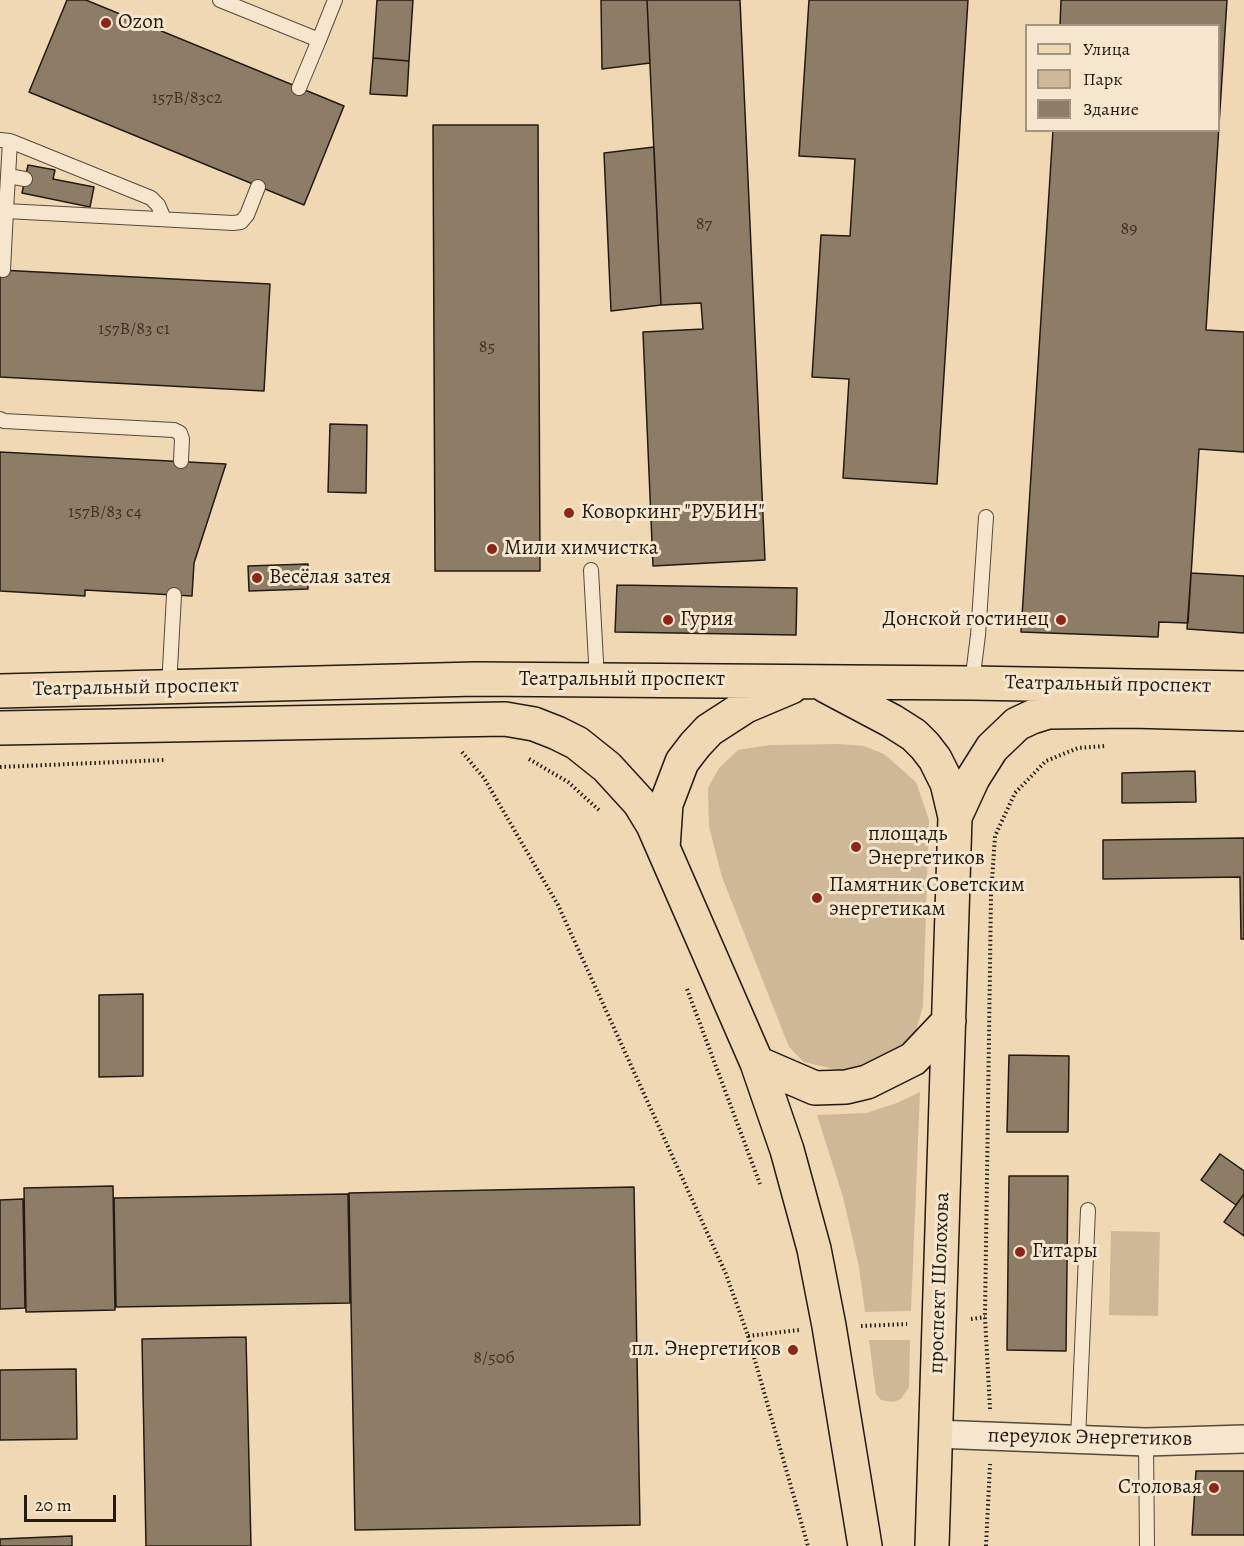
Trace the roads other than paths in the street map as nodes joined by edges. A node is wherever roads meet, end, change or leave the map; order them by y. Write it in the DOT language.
graph roads {
  1 [pos="220,0"];
  2 [pos="335,0"];
  3 [pos="319,40"];
  4 [pos="299,88"];
  5 [pos="5,140"];
  6 [pos="8,176"];
  7 [pos="25,179"];
  8 [pos="258,187"];
  9 [pos="6,211"];
  10 [pos="164,219"];
  11 [pos="3,270"];
  12 [pos="0,419"];
  13 [pos="181,461"];
  14 [pos="986,517"];
  15 [pos="591,570"];
  16 [pos="174,595"];
  17 [pos="597,680"];
  18 [pos="810,682"];
  19 [pos="972,683"];
  20 [pos="169,687"];
  21 [pos="1244,688"];
  22 [pos="0,691"];
  23 [pos="1244,714"];
  24 [pos="0,728"];
  25 [pos="955,817"];
  26 [pos="663,850"];
  27 [pos="949,1021"];
  28 [pos="757,1063"];
  29 [pos="1088,1210"];
  30 [pos="935,1434"];
  31 [pos="1078,1439"];
  32 [pos="1244,1439"];
  33 [pos="1146,1442"];
  34 [pos="865,1546"];
  35 [pos="932,1546"];
  36 [pos="1147,1546"];
  1 -- 3 [label="lane"];
  2 -- 3 [label="lane"];
  3 -- 4 [label="lane"];
  5 -- 6 [label="lane"];
  5 -- 10 [label="lane"];
  6 -- 7 [label="lane"];
  6 -- 9 [label="lane"];
  8 -- 10 [label="lane"];
  9 -- 10 [label="lane"];
  9 -- 11 [label="lane"];
  12 -- 13 [label="lane"];
  14 -- 19 [label="lane"];
  15 -- 17 [label="lane"];
  16 -- 20 [label="lane"];
  17 -- 18 [label="main road, Театральный проспект"];
  17 -- 20 [label="main road, Театральный проспект"];
  18 -- 19 [label="main road, Театральный проспект"];
  18 -- 25 [label="main road"];
  18 -- 26 [label="main road"];
  19 -- 21 [label="main road, Театральный проспект"];
  20 -- 22 [label="main road, Театральный проспект"];
  23 -- 25 [label="main road, Театральный проспект"];
  24 -- 26 [label="main road, Театральный проспект"];
  25 -- 27 [label="main road"];
  26 -- 28 [label="main road"];
  27 -- 28 [label="main road"];
  27 -- 30 [label="main road, проспект Шолохова"];
  28 -- 34 [label="main road"];
  29 -- 31 [label="lane"];
  30 -- 31 [label="street, переулок Энергетиков"];
  30 -- 35 [label="main road, проспект Шолохова"];
  31 -- 33 [label="street, переулок Энергетиков"];
  32 -- 33 [label="street, переулок Энергетиков"];
  33 -- 36 [label="lane"];
}
